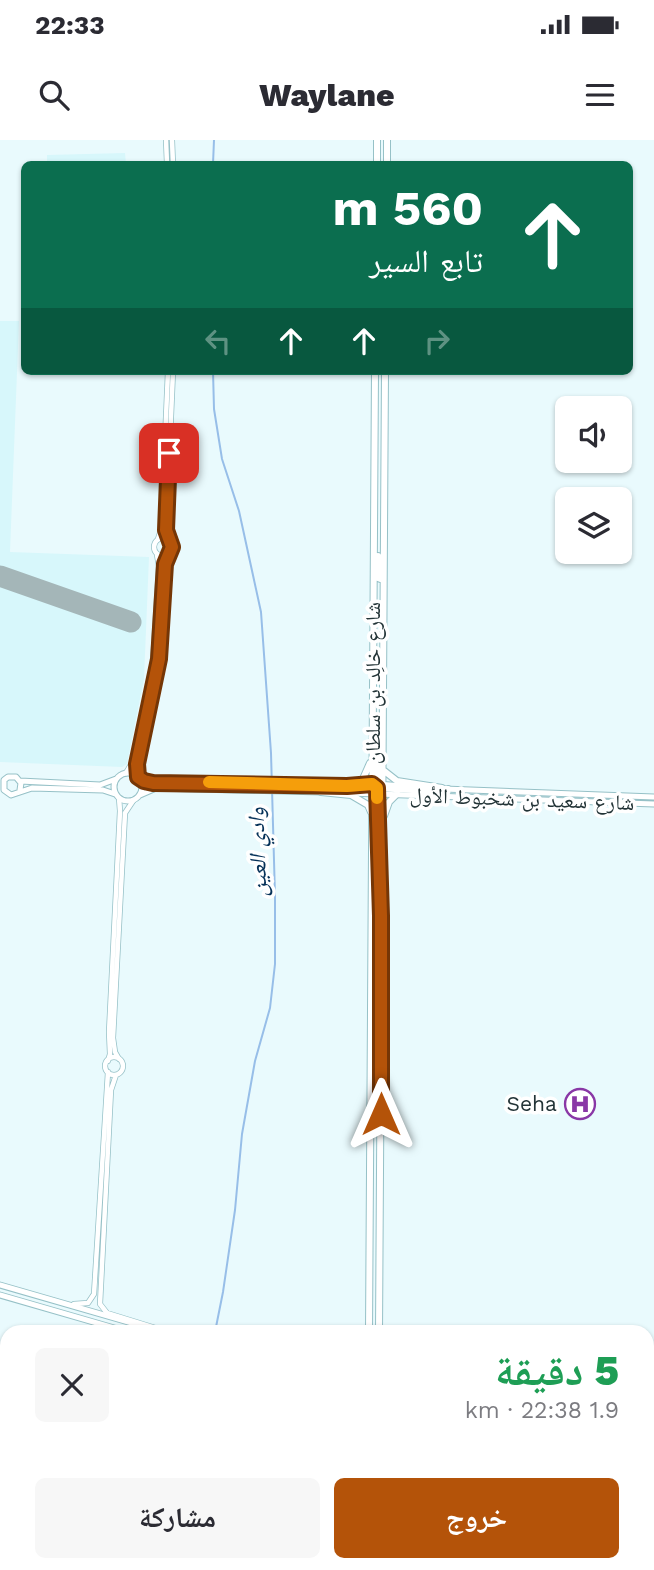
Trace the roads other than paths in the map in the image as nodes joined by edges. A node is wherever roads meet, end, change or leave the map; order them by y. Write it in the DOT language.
graph roads {
  1 [pos="166,140"];
  2 [pos="172,140"];
  3 [pos="387,140"];
  4 [pos="377,143"];
  5 [pos="167,161"];
  6 [pos="173,161"];
  7 [pos="379,161"];
  8 [pos="387,161"];
  9 [pos="170,375"];
  10 [pos="170,375"];
  11 [pos="375,375"];
  12 [pos="385,375"];
  13 [pos="384,422"];
  14 [pos="391,431"];
  15 [pos="158,539"];
  16 [pos="169,540"];
  17 [pos="391,544"];
  18 [pos="374,548"];
  19 [pos="384,549"];
  20 [pos="158,555"];
  21 [pos="167,555"];
  22 [pos="383,580"];
  23 [pos="383,621"];
  24 [pos="390,628"];
  25 [pos="373,729"];
  26 [pos="381,738"];
  27 [pos="372,754"];
  28 [pos="126,773"];
  29 [pos="139,778"];
  30 [pos="116,779"];
  31 [pos="3,780"];
  32 [pos="20,781"];
  33 [pos="347,786"];
  34 [pos="255,788"];
  35 [pos="300,788"];
  36 [pos="2,789"];
  37 [pos="377,789"];
  38 [pos="445,789"];
  39 [pos="20,790"];
  40 [pos="321,792"];
  41 [pos="331,792"];
  42 [pos="397,794"];
  43 [pos="140,795"];
  44 [pos="117,796"];
  45 [pos="654,797"];
  46 [pos="133,801"];
  47 [pos="654,804"];
  48 [pos="372,822"];
  49 [pos="380,853"];
  50 [pos="372,990"];
  51 [pos="381,1024"];
  52 [pos="119,1059"];
  53 [pos="108,1061"];
  54 [pos="108,1072"];
  55 [pos="116,1075"];
  56 [pos="371,1099"];
  57 [pos="380,1128"];
  58 [pos="0,1285"];
  59 [pos="0,1295"];
  60 [pos="42,1297"];
  61 [pos="104,1325"];
  62 [pos="140,1325"];
  63 [pos="153,1325"];
  64 [pos="370,1325"];
  65 [pos="379,1325"];
  1 -- 5 [label="street"];
  2 -- 6 [label="street"];
  3 -- 8 [label="main road"];
  4 -- 7 [label="main road"];
  9 -- 15 [label="street"];
  10 -- 16 [label="street"];
  11 -- 18 [label="main road, شارع خالِد بن سلطان"];
  12 -- 13 [label="main road, شارع خالِد بن سلطان"];
  13 -- 14 [label="main road"];
  13 -- 19 [label="main road, شارع خالِد بن سلطان"];
  15 -- 16 [label="street"];
  15 -- 20 [label="street"];
  16 -- 21 [label="street"];
  17 -- 19 [label="main road"];
  18 -- 22 [label="main road"];
  18 -- 25 [label="main road, شارع خالِد بن سلطان"];
  19 -- 22 [label="main road, شارع خالِد بن سلطان"];
  20 -- 21 [label="street"];
  20 -- 28 [label="street"];
  21 -- 29 [label="street"];
  22 -- 23 [label="main road, شارع خالِد بن سلطان"];
  23 -- 24 [label="main road"];
  23 -- 26 [label="main road, شارع خالِد بن سلطان"];
  25 -- 27 [label="main road, شارع خالِد بن سلطان"];
  25 -- 37 [label="main road"];
  26 -- 37 [label="main road, شارع خالِد بن سلطان"];
  26 -- 38 [label="main road"];
  27 -- 33 [label="main road"];
  27 -- 37 [label="main road, شارع خالِد بن سلطان"];
  28 -- 29 [label="main road"];
  28 -- 30 [label="main road"];
  29 -- 34 [label="main road, شارع سعيد بن شخبوط الأول"];
  29 -- 43 [label="main road"];
  30 -- 32 [label="main road"];
  30 -- 44 [label="main road"];
  31 -- 32 [label="main road"];
  31 -- 36 [label="main road"];
  32 -- 39 [label="main road"];
  33 -- 35 [label="main road, شارع سعيد بن شخبوط الأول"];
  33 -- 37 [label="main road, شارع سعيد بن شخبوط الأول"];
  34 -- 35 [label="main road, شارع سعيد بن شخبوط الأول"];
  34 -- 43 [label="main road, شارع سعيد بن شخبوط الأول"];
  35 -- 40 [label="main road, شارع سعيد بن شخبوط الأول"];
  36 -- 39 [label="main road"];
  37 -- 38 [label="main road"];
  37 -- 41 [label="main road"];
  37 -- 42 [label="main road, شارع سعيد بن شخبوط الأول"];
  37 -- 48 [label="main road, شارع خالِد بن سلطان"];
  37 -- 49 [label="main road, شارع خالِد بن سلطان"];
  38 -- 45 [label="main road, شارع سعيد بن شخبوط الأول"];
  39 -- 44 [label="main road"];
  40 -- 41 [label="main road, شارع سعيد بن شخبوط الأول"];
  40 -- 48 [label="main road"];
  42 -- 47 [label="main road, شارع سعيد بن شخبوط الأول"];
  42 -- 49 [label="main road"];
  43 -- 46 [label="main road"];
  44 -- 46 [label="main road"];
  44 -- 53 [label="street"];
  46 -- 52 [label="street"];
  48 -- 50 [label="main road, شارع خالِد بن سلطان"];
  49 -- 51 [label="main road, شارع خالِد بن سلطان"];
  50 -- 51 [label="main road"];
  50 -- 56 [label="main road, شارع خالِد بن سلطان"];
  51 -- 57 [label="main road, شارع خالِد بن سلطان"];
  52 -- 53 [label="street"];
  52 -- 55 [label="street"];
  53 -- 54 [label="street"];
  54 -- 55 [label="street"];
  54 -- 60 [label="street"];
  55 -- 63 [label="street"];
  56 -- 57 [label="main road"];
  56 -- 64 [label="main road, شارع خالِد بن سلطان"];
  57 -- 65 [label="main road, شارع خالِد بن سلطان"];
  58 -- 60 [label="main road"];
  59 -- 61 [label="main road"];
  60 -- 62 [label="main road"];
}
